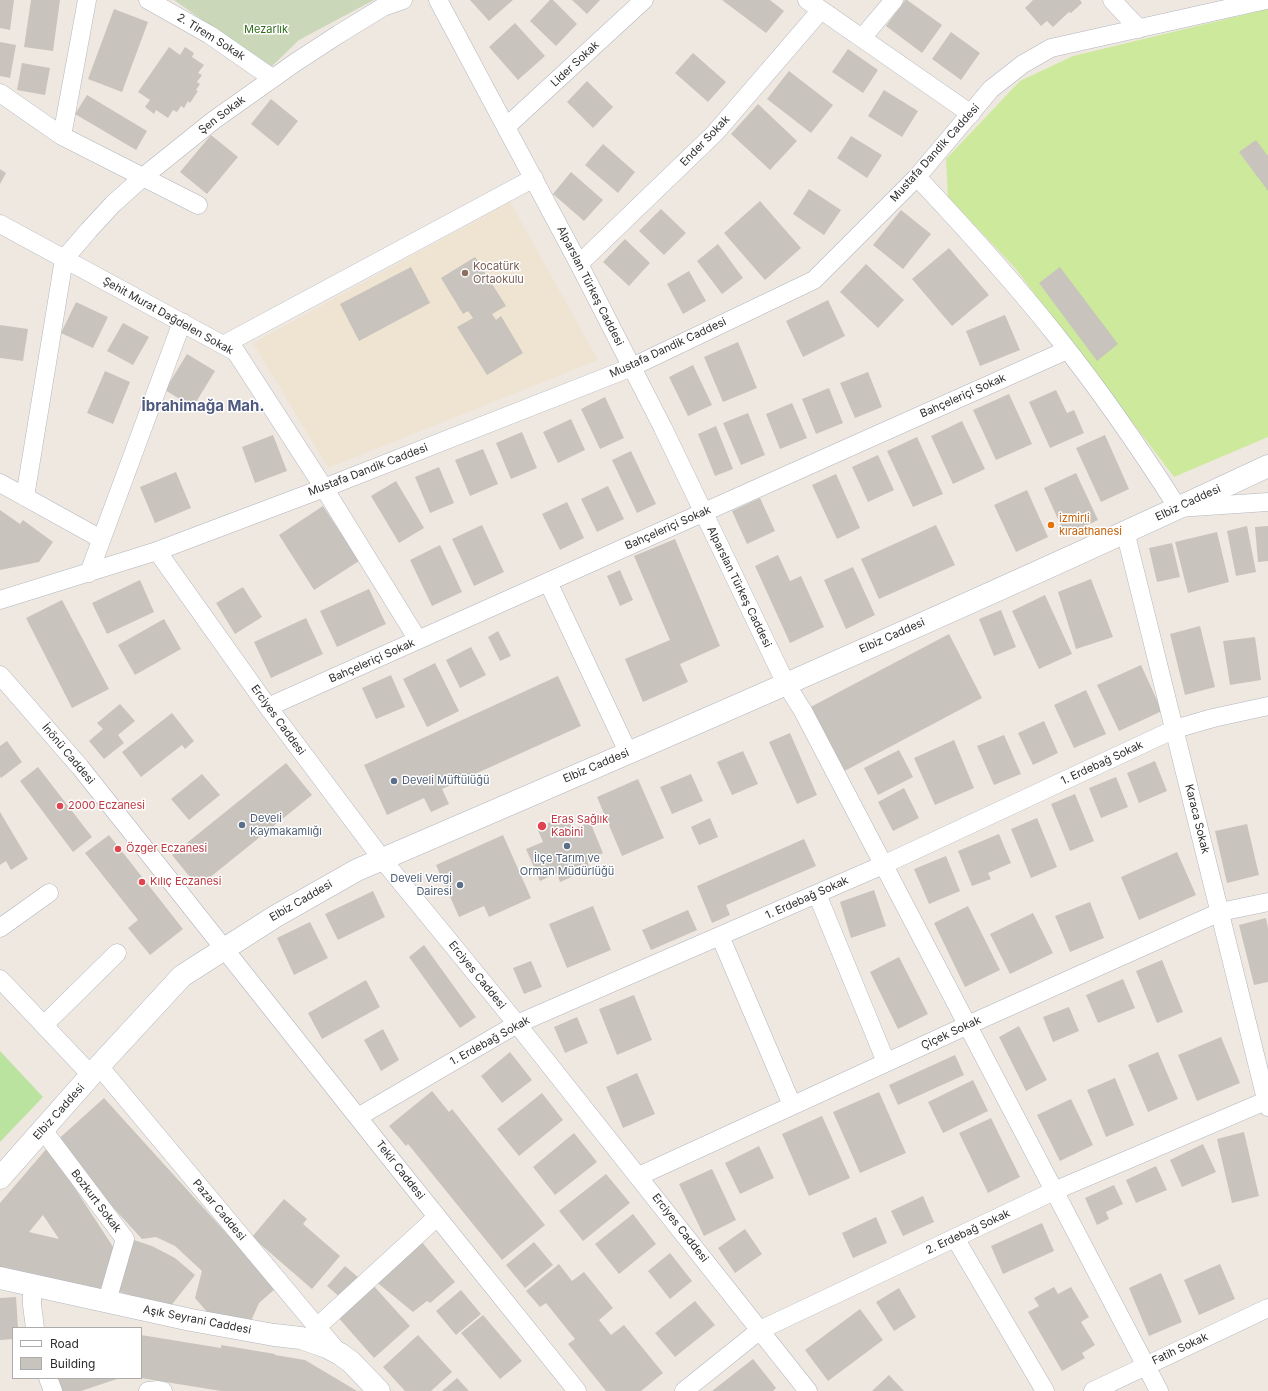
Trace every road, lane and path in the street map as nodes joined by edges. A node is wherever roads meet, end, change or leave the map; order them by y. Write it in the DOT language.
graph roads {
  1 [pos="87,0"];
  2 [pos="148,0"];
  3 [pos="403,0"];
  4 [pos="438,0"];
  5 [pos="644,0"];
  6 [pos="894,0"];
  7 [pos="1112,0"];
  8 [pos="1266,0"];
  9 [pos="814,5"];
  10 [pos="1139,29"];
  11 [pos="862,38"];
  12 [pos="272,78"];
  13 [pos="0,93"];
  14 [pos="970,114"];
  15 [pos="506,127"];
  16 [pos="62,136"];
  17 [pos="143,177"];
  18 [pos="916,177"];
  19 [pos="534,178"];
  20 [pos="198,205"];
  21 [pos="0,224"];
  22 [pos="64,259"];
  23 [pos="579,264"];
  24 [pos="182,322"];
  25 [pos="223,345"];
  26 [pos="1067,350"];
  27 [pos="632,367"];
  28 [pos="1268,466"];
  29 [pos="0,483"];
  30 [pos="324,488"];
  31 [pos="25,497"];
  32 [pos="1268,502"];
  33 [pos="1178,508"];
  34 [pos="703,512"];
  35 [pos="1125,532"];
  36 [pos="101,539"];
  37 [pos="157,551"];
  38 [pos="88,572"];
  39 [pos="548,582"];
  40 [pos="0,600"];
  41 [pos="418,640"];
  42 [pos="0,675"];
  43 [pos="786,684"];
  44 [pos="1268,706"];
  45 [pos="268,707"];
  46 [pos="1175,728"];
  47 [pos="628,752"];
  48 [pos="382,859"];
  49 [pos="883,865"];
  50 [pos="49,893"];
  51 [pos="817,894"];
  52 [pos="1268,902"];
  53 [pos="1220,912"];
  54 [pos="0,928"];
  55 [pos="720,936"];
  56 [pos="224,949"];
  57 [pos="117,953"];
  58 [pos="0,978"];
  59 [pos="517,1024"];
  60 [pos="968,1024"];
  61 [pos="44,1025"];
  62 [pos="886,1062"];
  63 [pos="96,1071"];
  64 [pos="1267,1102"];
  65 [pos="792,1105"];
  66 [pos="358,1117"];
  67 [pos="42,1130"];
  68 [pos="639,1176"];
  69 [pos="0,1178"];
  70 [pos="1054,1191"];
  71 [pos="437,1217"];
  72 [pos="955,1238"];
  73 [pos="0,1278"];
  74 [pos="32,1285"];
  75 [pos="107,1301"];
  76 [pos="1268,1308"];
  77 [pos="35,1327"];
  78 [pos="317,1327"];
  79 [pos="760,1330"];
  80 [pos="340,1354"];
  81 [pos="1145,1366"];
  82 [pos="48,1379"];
  83 [pos="53,1391"];
  84 [pos="148,1391"];
  85 [pos="164,1391"];
  86 [pos="379,1391"];
  87 [pos="577,1391"];
  88 [pos="684,1391"];
  89 [pos="808,1391"];
  90 [pos="1045,1391"];
  91 [pos="1093,1391"];
  92 [pos="1159,1391"];
  1 -- 16 [label="street"];
  2 -- 12 [label="street, 2. Tirem Sokak"];
  3 -- 12 [label="street, Şen Sokak"];
  4 -- 15 [label="street, Alparslan Türkeş Caddesi"];
  5 -- 15 [label="street, Lider Sokak"];
  6 -- 11 [label="street"];
  7 -- 10 [label="street"];
  8 -- 10 [label="street, Mustafa Dandik Caddesi"];
  9 -- 11 [label="street"];
  9 -- 23 [label="street, Ender Sokak"];
  10 -- 14 [label="street, Mustafa Dandik Caddesi"];
  11 -- 14 [label="street"];
  12 -- 17 [label="street, Şen Sokak"];
  13 -- 16 [label="street"];
  14 -- 18 [label="street, Mustafa Dandik Caddesi"];
  15 -- 19 [label="street, Alparslan Türkeş Caddesi"];
  16 -- 17 [label="street"];
  17 -- 20 [label="street"];
  17 -- 22 [label="street, Şen Sokak"];
  18 -- 26 [label="street"];
  18 -- 27 [label="street, Mustafa Dandik Caddesi"];
  19 -- 23 [label="street, Alparslan Türkeş Caddesi"];
  19 -- 25 [label="street"];
  21 -- 22 [label="street, Şehit Murat Dağdelen Sokak"];
  22 -- 24 [label="street, Şehit Murat Dağdelen Sokak"];
  22 -- 31 [label="street"];
  23 -- 27 [label="street, Alparslan Türkeş Caddesi"];
  24 -- 25 [label="street, Şehit Murat Dağdelen Sokak"];
  24 -- 36 [label="street"];
  25 -- 30 [label="street, Şehit Murat Dağdelen Sokak"];
  26 -- 33 [label="street"];
  26 -- 34 [label="street, Bahçeleriçi Sokak"];
  27 -- 30 [label="street, Mustafa Dandik Caddesi"];
  27 -- 34 [label="street, Alparslan Türkeş Caddesi"];
  28 -- 33 [label="street, Elbiz Caddesi"];
  29 -- 31 [label="street"];
  30 -- 37 [label="street, Mustafa Dandik Caddesi"];
  30 -- 41 [label="street, Şehit Murat Dağdelen Sokak"];
  31 -- 36 [label="street"];
  32 -- 33 [label="street"];
  33 -- 35 [label="street, Elbiz Caddesi"];
  34 -- 39 [label="street, Bahçeleriçi Sokak"];
  34 -- 43 [label="street, Alparslan Türkeş Caddesi"];
  35 -- 43 [label="street, Elbiz Caddesi"];
  35 -- 46 [label="street, Karaca Sokak"];
  36 -- 38 [label="street"];
  37 -- 38 [label="street, Mustafa Dandik Caddesi"];
  37 -- 45 [label="street, Erciyes Caddesi"];
  38 -- 40 [label="street, Mustafa Dandik Caddesi"];
  39 -- 41 [label="street, Bahçeleriçi Sokak"];
  39 -- 47 [label="street"];
  41 -- 45 [label="street, Bahçeleriçi Sokak"];
  42 -- 56 [label="street, İnönü Caddesi"];
  43 -- 47 [label="street, Elbiz Caddesi"];
  43 -- 49 [label="street, Alparslan Türkeş Caddesi"];
  44 -- 46 [label="street, 1. Erdebağ Sokak"];
  45 -- 48 [label="street, Erciyes Caddesi"];
  46 -- 49 [label="street, 1. Erdebağ Sokak"];
  46 -- 53 [label="street, Karaca Sokak"];
  47 -- 48 [label="street, Elbiz Caddesi"];
  48 -- 56 [label="street, Elbiz Caddesi"];
  48 -- 59 [label="street, Erciyes Caddesi"];
  49 -- 51 [label="street, 1. Erdebağ Sokak"];
  49 -- 60 [label="street, Alparslan Türkeş Caddesi"];
  50 -- 54 [label="street"];
  51 -- 55 [label="street, 1. Erdebağ Sokak"];
  51 -- 62 [label="street"];
  52 -- 53 [label="street, Çiçek Sokak"];
  53 -- 60 [label="street, Çiçek Sokak"];
  53 -- 64 [label="street, Karaca Sokak"];
  55 -- 59 [label="street, 1. Erdebağ Sokak"];
  55 -- 65 [label="street"];
  56 -- 63 [label="street, Elbiz Caddesi"];
  56 -- 66 [label="street, Tekir Caddesi"];
  57 -- 61 [label="street"];
  58 -- 61 [label="street, Pazar Caddesi"];
  59 -- 66 [label="street, 1. Erdebağ Sokak"];
  59 -- 68 [label="street, Erciyes Caddesi"];
  60 -- 62 [label="street, Çiçek Sokak"];
  60 -- 70 [label="street, Alparslan Türkeş Caddesi"];
  61 -- 63 [label="street, Pazar Caddesi"];
  62 -- 65 [label="street, Çiçek Sokak"];
  63 -- 67 [label="street, Elbiz Caddesi"];
  63 -- 78 [label="street, Pazar Caddesi"];
  64 -- 70 [label="street, 2. Erdebağ Sokak"];
  65 -- 68 [label="street, Çiçek Sokak"];
  66 -- 71 [label="street, Tekir Caddesi"];
  67 -- 69 [label="street, Elbiz Caddesi"];
  67 -- 75 [label="street, Bozkurt Sokak"];
  68 -- 79 [label="street, Erciyes Caddesi"];
  70 -- 72 [label="street, 2. Erdebağ Sokak"];
  70 -- 81 [label="street, Alparslan Türkeş Caddesi"];
  71 -- 78 [label="street"];
  71 -- 87 [label="street, Tekir Caddesi"];
  72 -- 79 [label="street, 2. Erdebağ Sokak"];
  72 -- 90 [label="street"];
  73 -- 74 [label="street, Aşık Seyrani Caddesi"];
  74 -- 75 [label="street, Aşık Seyrani Caddesi"];
  74 -- 77 [label="street"];
  75 -- 80 [label="street, Aşık Seyrani Caddesi"];
  76 -- 81 [label="street, Fatih Sokak"];
  78 -- 80 [label="street, Pazar Caddesi"];
  79 -- 88 [label="street, 2. Erdebağ Sokak"];
  79 -- 89 [label="street, Erciyes Caddesi"];
  80 -- 86 [label="street, Aşık Seyrani Caddesi"];
  81 -- 91 [label="street, Fatih Sokak"];
  81 -- 92 [label="street, Alparslan Türkeş Caddesi"];
  82 -- 83 [label="street"];
  84 -- 85 [label="street"];
}
